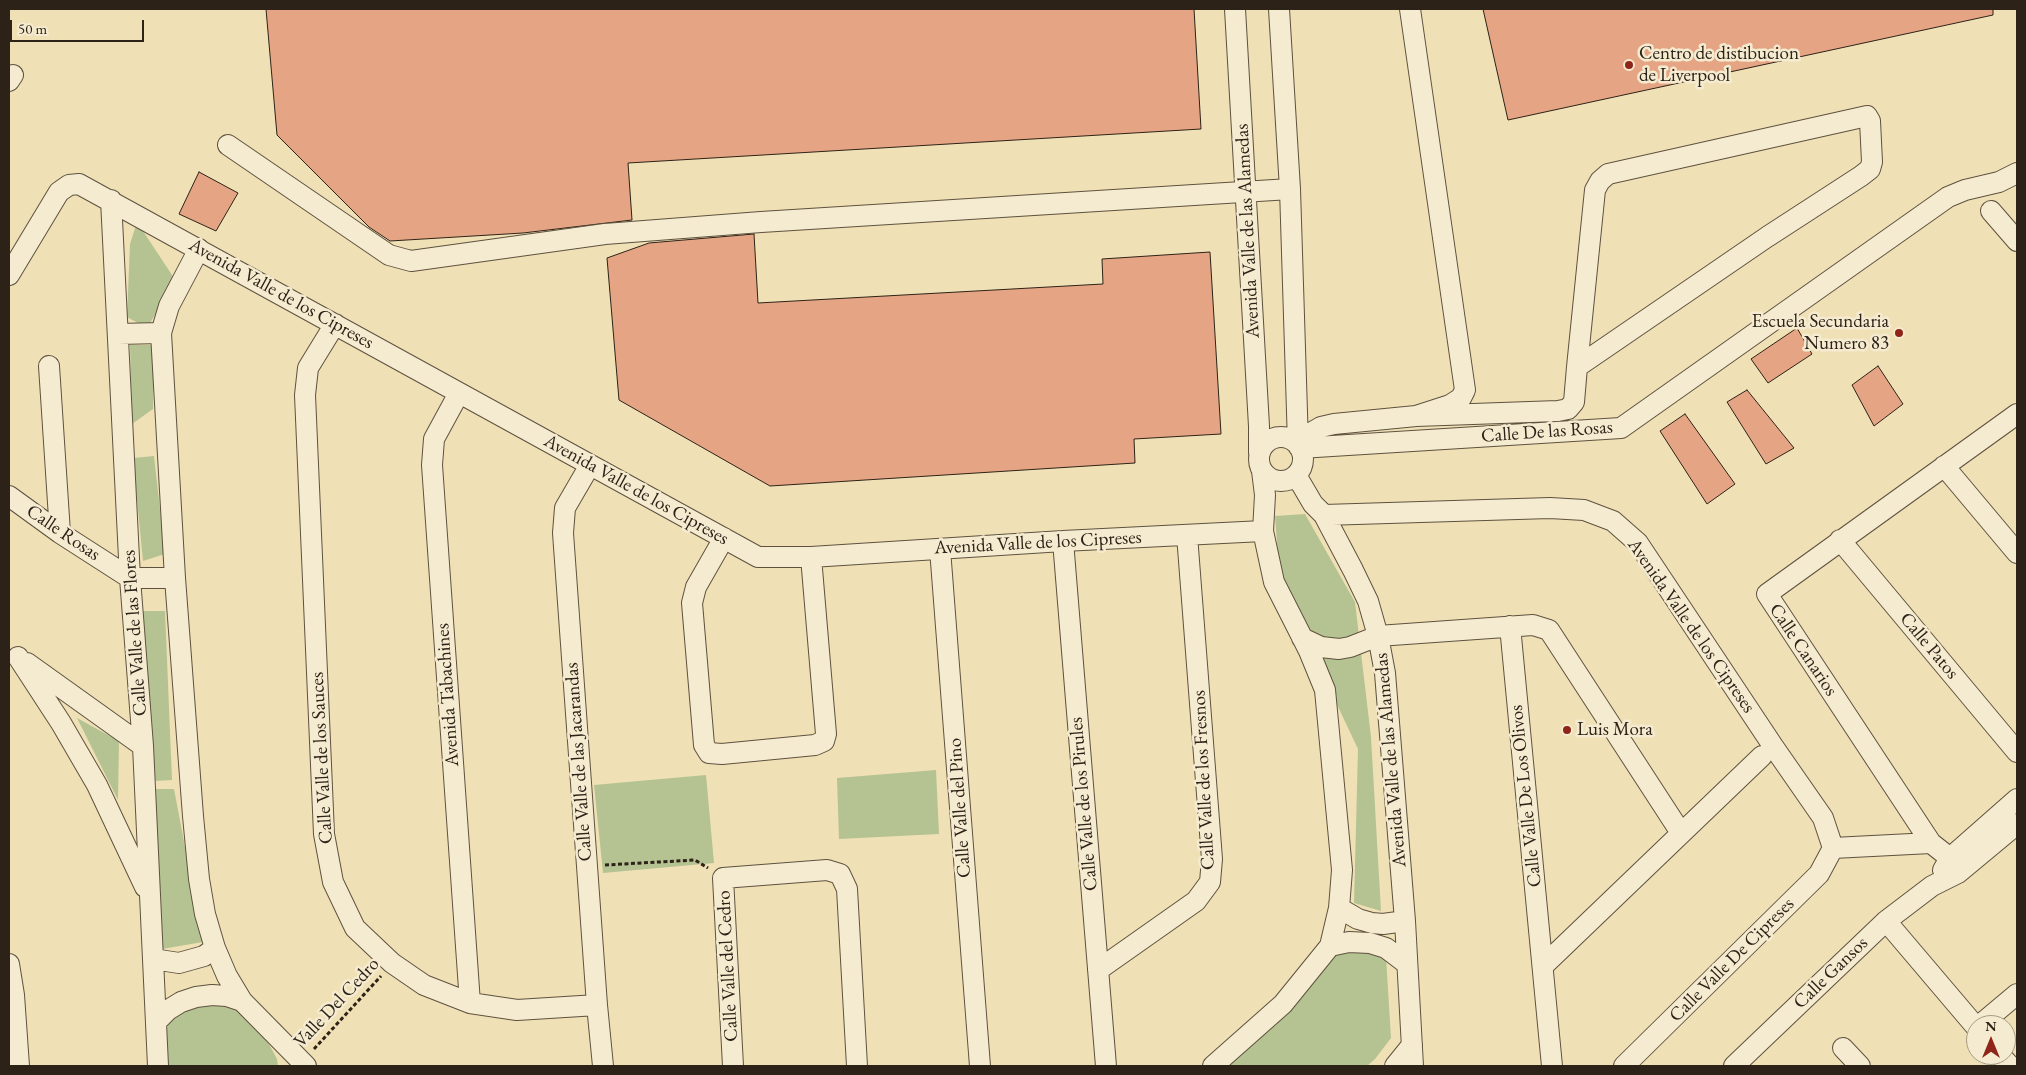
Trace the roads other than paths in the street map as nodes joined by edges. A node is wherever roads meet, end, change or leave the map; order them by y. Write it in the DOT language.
graph roads {
  1 [pos="1235,9"];
  2 [pos="1279,9"];
  3 [pos="1410,9"];
  4 [pos="228,145"];
  5 [pos="2017,173"];
  6 [pos="1290,189"];
  7 [pos="1246,192"];
  8 [pos="111,200"];
  9 [pos="1991,211"];
  10 [pos="2017,241"];
  11 [pos="199,249"];
  12 [pos="9,275"];
  13 [pos="335,324"];
  14 [pos="161,333"];
  15 [pos="118,334"];
  16 [pos="49,366"];
  17 [pos="1577,367"];
  18 [pos="460,392"];
  19 [pos="2017,414"];
  20 [pos="1416,416"];
  21 [pos="1299,446"];
  22 [pos="1260,462"];
  23 [pos="590,465"];
  24 [pos="1944,466"];
  25 [pos="1296,475"];
  26 [pos="9,496"];
  27 [pos="1324,515"];
  28 [pos="1263,531"];
  29 [pos="60,533"];
  30 [pos="1187,535"];
  31 [pos="724,538"];
  32 [pos="1840,540"];
  33 [pos="1063,541"];
  34 [pos="940,549"];
  35 [pos="2017,553"];
  36 [pos="811,557"];
  37 [pos="130,578"];
  38 [pos="175,578"];
  39 [pos="1510,626"];
  40 [pos="1378,636"];
  41 [pos="1302,638"];
  42 [pos="13,654"];
  43 [pos="143,746"];
  44 [pos="2017,752"];
  45 [pos="1762,756"];
  46 [pos="2017,799"];
  47 [pos="2017,824"];
  48 [pos="1681,833"];
  49 [pos="1932,843"];
  50 [pos="1834,848"];
  51 [pos="1954,866"];
  52 [pos="149,896"];
  53 [pos="1339,908"];
  54 [pos="1405,921"];
  55 [pos="1886,921"];
  56 [pos="1330,946"];
  57 [pos="215,948"];
  58 [pos="153,959"];
  59 [pos="9,964"];
  60 [pos="1407,964"];
  61 [pos="1543,966"];
  62 [pos="1098,970"];
  63 [pos="2017,994"];
  64 [pos="242,1001"];
  65 [pos="470,1003"];
  66 [pos="597,1005"];
  67 [pos="1966,1015"];
  68 [pos="1992,1015"];
  69 [pos="156,1021"];
  70 [pos="1412,1045"];
  71 [pos="1843,1048"];
  72 [pos="304,1064"];
  73 [pos="18,1066"];
  74 [pos="158,1066"];
  75 [pos="603,1066"];
  76 [pos="733,1066"];
  77 [pos="857,1066"];
  78 [pos="980,1066"];
  79 [pos="1106,1066"];
  80 [pos="1213,1066"];
  81 [pos="1395,1066"];
  82 [pos="1413,1066"];
  83 [pos="1552,1066"];
  84 [pos="1624,1066"];
  85 [pos="1734,1066"];
  86 [pos="1860,1066"];
  1 -- 7 [label="street, Avenida Valle de las Alamedas"];
  2 -- 6 [label="street"];
  3 -- 20 [label="street"];
  4 -- 7 [label="street"];
  5 -- 21 [label="street, Calle De las Rosas"];
  6 -- 7 [label="street"];
  6 -- 21 [label="street"];
  7 -- 22 [label="street, Avenida Valle de las Alamedas"];
  8 -- 11 [label="street, Avenida Valle de los Cipreses"];
  8 -- 12 [label="street, Avenida Valle de los Cipreses"];
  8 -- 15 [label="street, Calle Valle de las Flores"];
  9 -- 10 [label="street"];
  11 -- 13 [label="street, Avenida Valle de los Cipreses"];
  11 -- 14 [label="street"];
  13 -- 18 [label="street, Avenida Valle de los Cipreses"];
  13 -- 65 [label="street, Calle Valle de los Sauces"];
  14 -- 15 [label="street"];
  14 -- 38 [label="street"];
  15 -- 37 [label="street, Calle Valle de las Flores"];
  16 -- 29 [label="street"];
  17 -- 17 [label="street"];
  17 -- 20 [label="street"];
  18 -- 23 [label="street, Avenida Valle de los Cipreses"];
  18 -- 65 [label="street, Avenida Tabachines"];
  19 -- 24 [label="street, Calle Canarios"];
  20 -- 21 [label="street"];
  21 -- 22 [label="street"];
  21 -- 25 [label="street"];
  22 -- 25 [label="street"];
  22 -- 28 [label="street, Avenida Valle de las Alamedas"];
  23 -- 31 [label="street, Avenida Valle de los Cipreses"];
  23 -- 66 [label="street, Calle Valle de las Jacarandas"];
  24 -- 32 [label="street, Calle Canarios"];
  24 -- 35 [label="street"];
  25 -- 27 [label="street, Avenida Valle de las Alamedas"];
  26 -- 29 [label="street, Calle Rosas"];
  27 -- 40 [label="street, Avenida Valle de las Alamedas"];
  27 -- 50 [label="street, Avenida Valle de los Cipreses"];
  28 -- 30 [label="street, Avenida Valle de los Cipreses"];
  28 -- 41 [label="street, Avenida Valle de las Alamedas"];
  29 -- 37 [label="street, Calle Rosas"];
  30 -- 33 [label="street, Avenida Valle de los Cipreses"];
  30 -- 62 [label="street, Calle Valle de los Fresnos"];
  31 -- 36 [label="street, Avenida Valle de los Cipreses"];
  31 -- 36 [label="street"];
  32 -- 44 [label="street, Calle Patos"];
  32 -- 49 [label="street, Calle Canarios"];
  33 -- 34 [label="street, Avenida Valle de los Cipreses"];
  33 -- 62 [label="street, Calle Valle de los Pirules"];
  34 -- 36 [label="street, Avenida Valle de los Cipreses"];
  34 -- 78 [label="street, Calle Valle del Pino"];
  37 -- 38 [label="street"];
  37 -- 43 [label="street, Calle Valle de las Flores"];
  38 -- 57 [label="street"];
  39 -- 40 [label="street"];
  39 -- 48 [label="street"];
  39 -- 61 [label="street, Calle Valle De Los Olivos"];
  40 -- 41 [label="street"];
  40 -- 54 [label="street, Avenida Valle de las Alamedas"];
  41 -- 53 [label="street, Avenida Valle de las Alamedas"];
  42 -- 43 [label="street"];
  42 -- 52 [label="street"];
  43 -- 52 [label="street, Calle Valle de las Flores"];
  45 -- 48 [label="street"];
  46 -- 51 [label="street"];
  47 -- 51 [label="street"];
  48 -- 61 [label="street"];
  49 -- 50 [label="street"];
  49 -- 51 [label="street, Calle Canarios"];
  50 -- 84 [label="street, Calle Valle De Cipreses"];
  51 -- 55 [label="street, Calle Gansos"];
  52 -- 58 [label="street, Calle Valle de las Flores"];
  53 -- 54 [label="street"];
  53 -- 56 [label="street, Avenida Valle de las Alamedas"];
  54 -- 60 [label="street, Avenida Valle de las Alamedas"];
  55 -- 67 [label="street"];
  55 -- 85 [label="street, Calle Gansos"];
  56 -- 60 [label="street"];
  56 -- 80 [label="street"];
  57 -- 58 [label="street"];
  57 -- 64 [label="street"];
  58 -- 69 [label="street, Calle Valle de las Flores"];
  59 -- 73 [label="street"];
  60 -- 70 [label="street, Avenida Valle de las Alamedas"];
  61 -- 83 [label="street, Calle Valle De Los Olivos"];
  62 -- 79 [label="street, Calle Valle de los Pirules"];
  63 -- 68 [label="street"];
  64 -- 69 [label="street"];
  64 -- 72 [label="street"];
  65 -- 66 [label="street, Calle Valle de los Sauces"];
  66 -- 75 [label="street, Calle Valle de las Jacarandas"];
  69 -- 74 [label="street, Calle Valle de las Flores"];
  70 -- 81 [label="street"];
  70 -- 82 [label="street, Avenida Valle de las Alamedas"];
  71 -- 86 [label="street"];
  76 -- 77 [label="street, Calle Valle del Cedro"];
}
